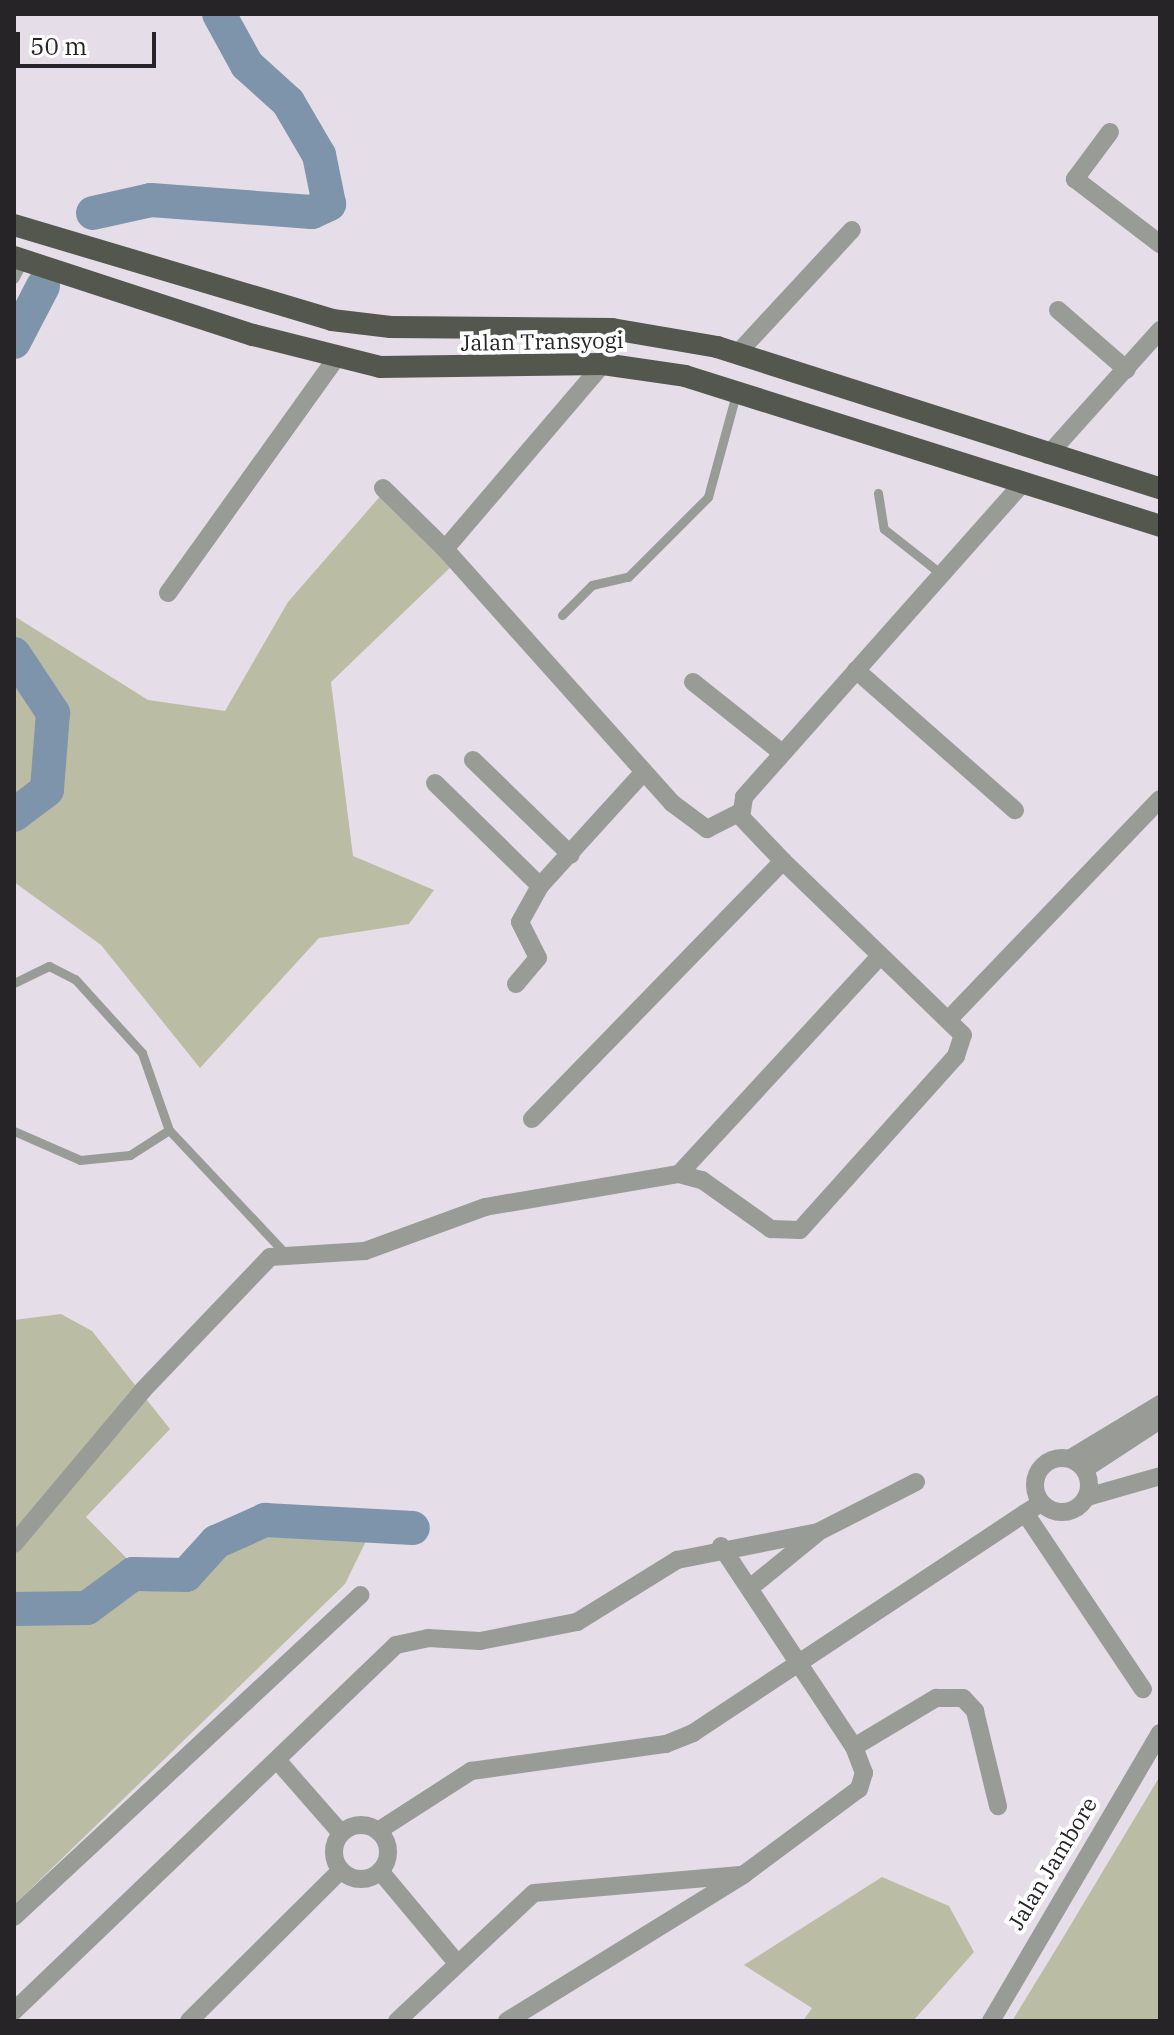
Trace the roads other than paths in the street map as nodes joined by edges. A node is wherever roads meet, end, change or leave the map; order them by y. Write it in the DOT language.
graph roads {
  1 [pos="1110,132"];
  2 [pos="14,225"];
  3 [pos="852,230"];
  4 [pos="1160,244"];
  5 [pos="17,265"];
  6 [pos="1058,310"];
  7 [pos="499,327"];
  8 [pos="1160,330"];
  9 [pos="737,354"];
  10 [pos="336,358"];
  11 [pos="603,364"];
  12 [pos="503,366"];
  13 [pos="1127,370"];
  14 [pos="737,392"];
  15 [pos="1048,455"];
  16 [pos="1021,485"];
  17 [pos="383,488"];
  18 [pos="1160,488"];
  19 [pos="878,493"];
  20 [pos="1160,526"];
  21 [pos="445,549"];
  22 [pos="940,573"];
  23 [pos="168,593"];
  24 [pos="562,615"];
  25 [pos="856,670"];
  26 [pos="693,682"];
  27 [pos="781,752"];
  28 [pos="473,760"];
  29 [pos="642,774"];
  30 [pos="435,783"];
  31 [pos="1160,799"];
  32 [pos="1015,810"];
  33 [pos="739,813"];
  34 [pos="571,855"];
  35 [pos="783,861"];
  36 [pos="540,886"];
  37 [pos="879,957"];
  38 [pos="14,983"];
  39 [pos="516,984"];
  40 [pos="950,1018"];
  41 [pos="532,1119"];
  42 [pos="169,1130"];
  43 [pos="14,1131"];
  44 [pos="679,1174"];
  45 [pos="283,1251"];
  46 [pos="1160,1404"];
  47 [pos="1160,1420"];
  48 [pos="1078,1464"];
  49 [pos="1160,1476"];
  50 [pos="916,1482"];
  51 [pos="1087,1497"];
  52 [pos="1033,1508"];
  53 [pos="818,1532"];
  54 [pos="14,1544"];
  55 [pos="721,1546"];
  56 [pos="751,1587"];
  57 [pos="361,1595"];
  58 [pos="801,1666"];
  59 [pos="1143,1689"];
  60 [pos="1160,1733"];
  61 [pos="854,1747"];
  62 [pos="277,1760"];
  63 [pos="998,1806"];
  64 [pos="378,1831"];
  65 [pos="341,1833"];
  66 [pos="341,1870"];
  67 [pos="380,1871"];
  68 [pos="743,1875"];
  69 [pos="14,1917"];
  70 [pos="457,1963"];
  71 [pos="14,2011"];
  72 [pos="189,2021"];
  73 [pos="397,2021"];
  74 [pos="507,2021"];
  75 [pos="991,2021"];
  1 -- 4 [label="street"];
  2 -- 7 [label="highway, Jalan Transyogi"];
  3 -- 9 [label="street"];
  5 -- 10 [label="highway, Jalan Transyogi"];
  6 -- 13 [label="street"];
  7 -- 9 [label="highway, Jalan Transyogi"];
  7 -- 12 [label="highway"];
  8 -- 13 [label="street"];
  9 -- 15 [label="highway, Jalan Transyogi"];
  10 -- 12 [label="highway, Jalan Transyogi"];
  10 -- 23 [label="street"];
  11 -- 12 [label="highway, Jalan Transyogi"];
  11 -- 14 [label="highway, Jalan Transyogi"];
  11 -- 21 [label="street"];
  13 -- 15 [label="street"];
  14 -- 16 [label="highway, Jalan Transyogi"];
  14 -- 24 [label="lane"];
  15 -- 18 [label="highway, Jalan Transyogi"];
  16 -- 20 [label="highway, Jalan Transyogi"];
  16 -- 22 [label="street"];
  17 -- 21 [label="street"];
  19 -- 22 [label="lane"];
  21 -- 29 [label="street"];
  22 -- 25 [label="street"];
  25 -- 27 [label="street"];
  25 -- 32 [label="street"];
  26 -- 27 [label="street"];
  27 -- 33 [label="street"];
  28 -- 34 [label="street"];
  29 -- 33 [label="street"];
  29 -- 34 [label="street"];
  30 -- 36 [label="street"];
  31 -- 40 [label="street"];
  33 -- 35 [label="street"];
  34 -- 36 [label="street"];
  35 -- 37 [label="street"];
  35 -- 41 [label="street"];
  36 -- 39 [label="street"];
  37 -- 40 [label="street"];
  37 -- 44 [label="street"];
  38 -- 42 [label="lane"];
  40 -- 44 [label="street"];
  42 -- 43 [label="lane"];
  42 -- 45 [label="lane"];
  44 -- 45 [label="street"];
  45 -- 54 [label="street"];
  46 -- 48 [label="street"];
  47 -- 48 [label="street"];
  48 -- 51 [label="street"];
  48 -- 52 [label="street"];
  49 -- 51 [label="street"];
  50 -- 53 [label="street"];
  51 -- 52 [label="street"];
  52 -- 58 [label="street"];
  52 -- 59 [label="street"];
  53 -- 55 [label="street"];
  53 -- 56 [label="street"];
  55 -- 56 [label="street"];
  55 -- 62 [label="street"];
  56 -- 58 [label="street"];
  57 -- 69 [label="street"];
  58 -- 61 [label="street"];
  58 -- 64 [label="street"];
  60 -- 75 [label="street, Jalan Jambore"];
  61 -- 63 [label="street"];
  61 -- 68 [label="street"];
  62 -- 65 [label="street"];
  62 -- 71 [label="street"];
  64 -- 65 [label="street"];
  64 -- 67 [label="street"];
  65 -- 66 [label="street"];
  66 -- 67 [label="street"];
  66 -- 72 [label="street"];
  67 -- 70 [label="street"];
  68 -- 70 [label="street"];
  68 -- 74 [label="street"];
  70 -- 73 [label="street"];
}
